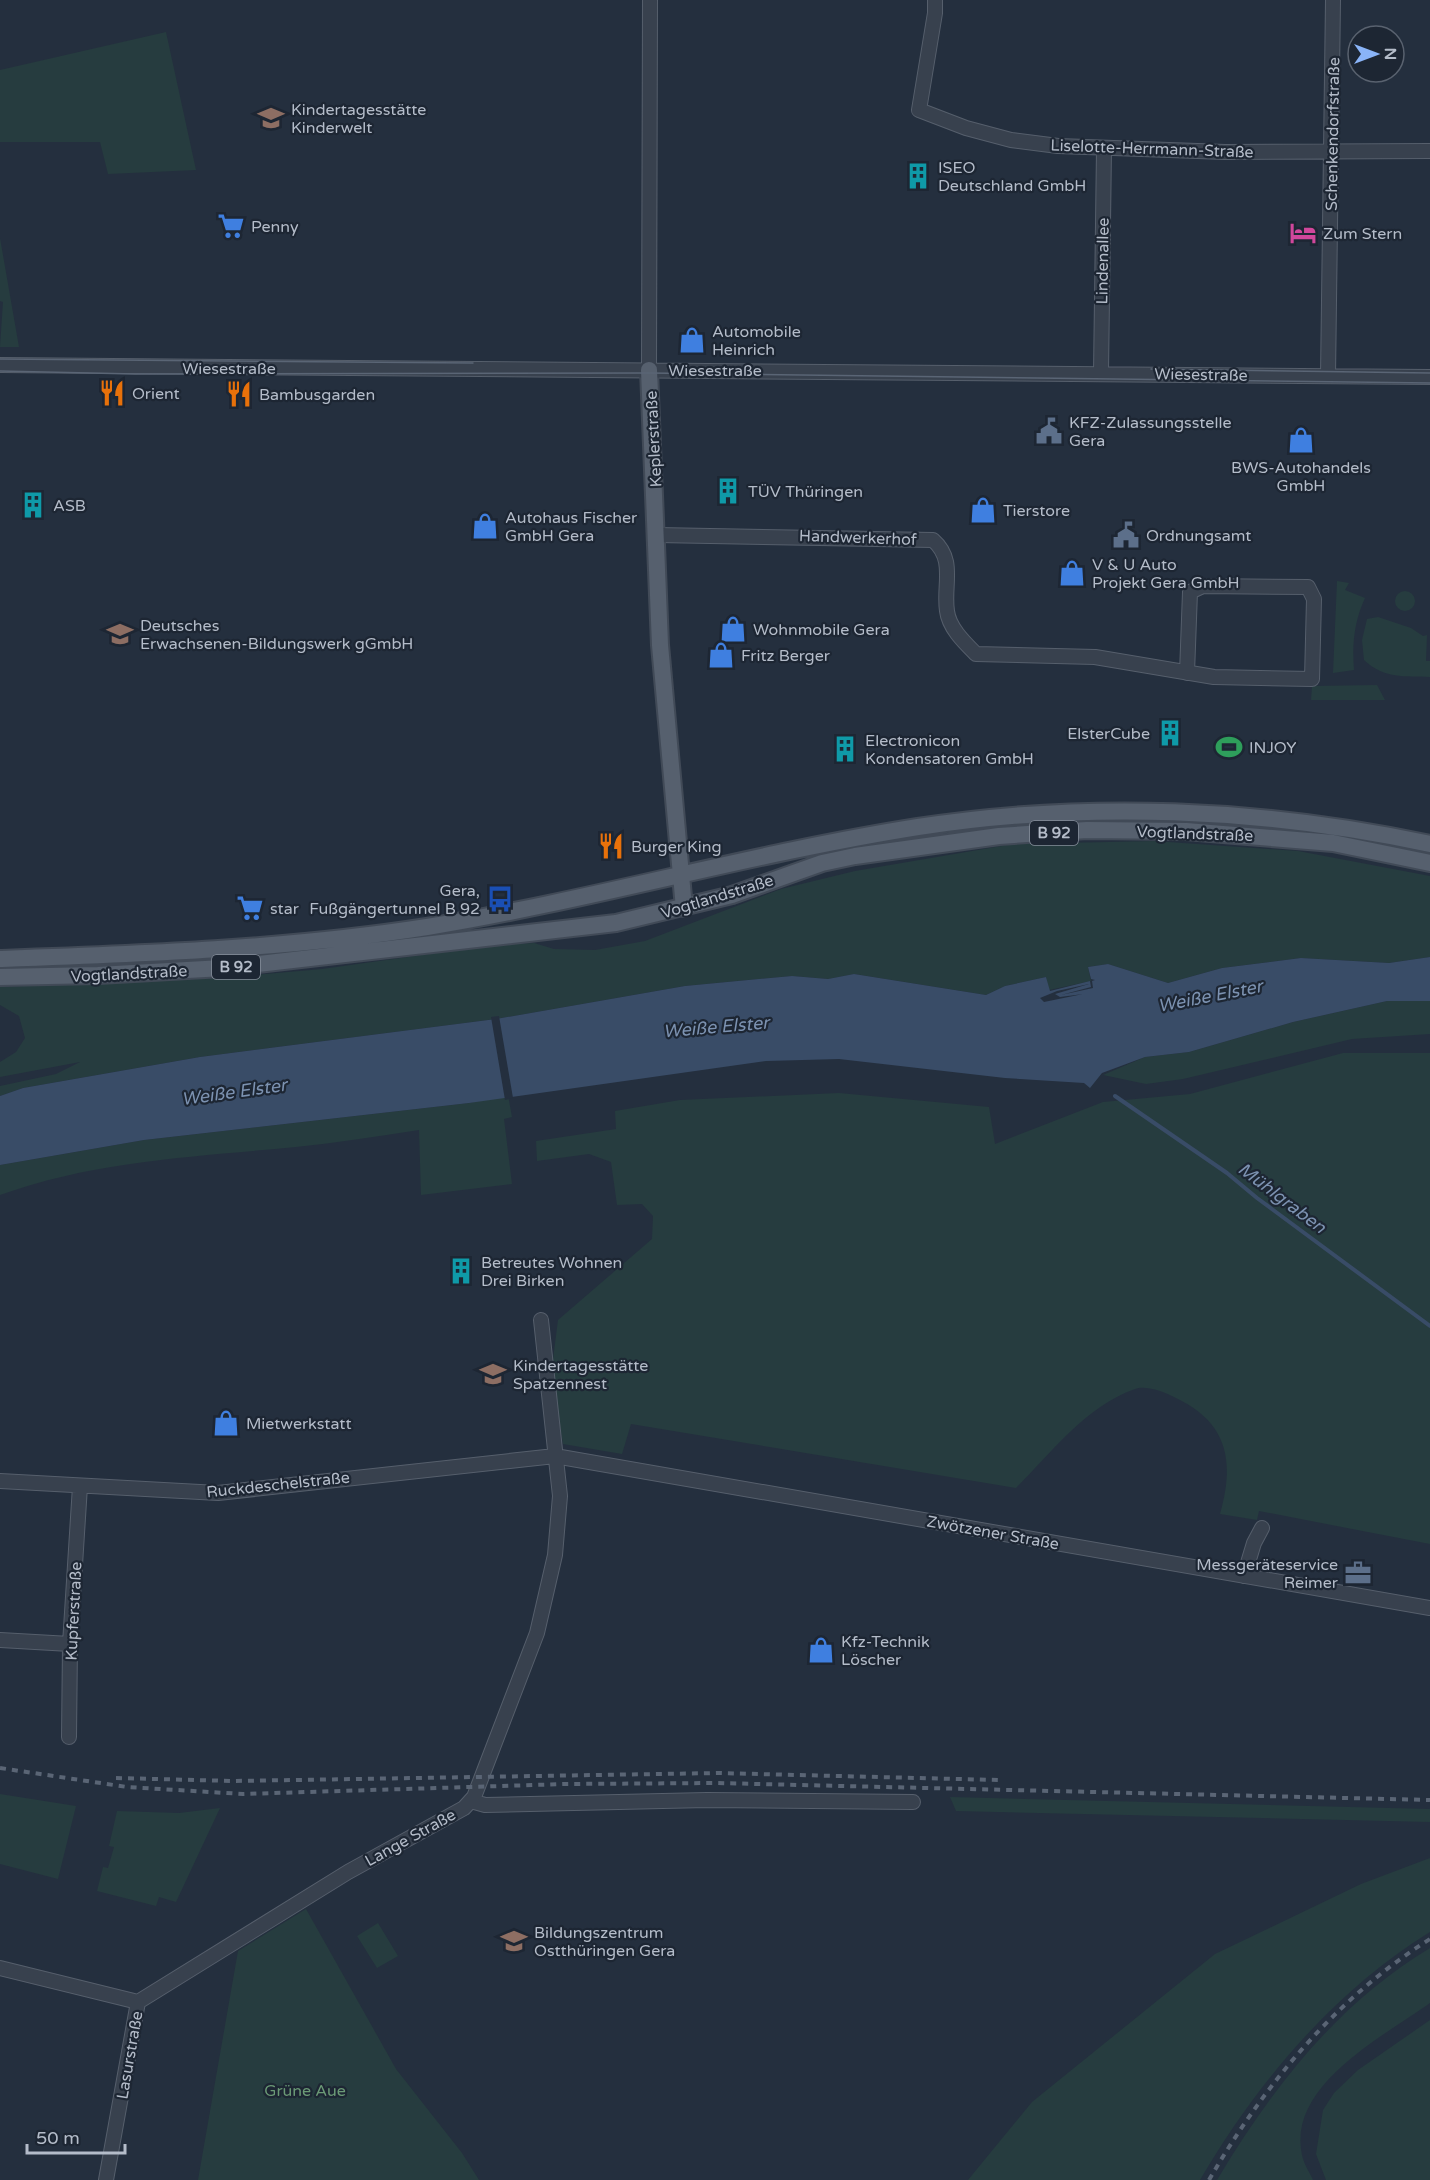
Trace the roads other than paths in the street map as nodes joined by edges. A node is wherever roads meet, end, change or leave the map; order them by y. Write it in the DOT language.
graph roads {
  1 [pos="650,0"];
  2 [pos="935,0"];
  3 [pos="1333,0"];
  4 [pos="1104,149"];
  5 [pos="1332,152"];
  6 [pos="1430,152"];
  7 [pos="0,365"];
  8 [pos="649,370"];
  9 [pos="1101,373"];
  10 [pos="1328,376"];
  11 [pos="1430,377"];
  12 [pos="657,535"];
  13 [pos="1187,673"];
  14 [pos="1430,844"];
  15 [pos="1430,863"];
  16 [pos="680,877"];
  17 [pos="684,908"];
  18 [pos="0,947"];
  19 [pos="67,957"];
  20 [pos="0,959"];
  21 [pos="0,977"];
  22 [pos="541,1320"];
  23 [pos="555,1456"];
  24 [pos="0,1481"];
  25 [pos="80,1486"];
  26 [pos="1262,1528"];
  27 [pos="1244,1576"];
  28 [pos="1430,1608"];
  29 [pos="0,1640"];
  30 [pos="70,1644"];
  31 [pos="69,1737"];
  32 [pos="471,1801"];
  33 [pos="913,1802"];
  34 [pos="0,1968"];
  35 [pos="138,2002"];
  36 [pos="106,2180"];
  1 -- 8 [label="street, Keplerstraße"];
  2 -- 4 [label="street, Liselotte-Herrmann-Straße"];
  3 -- 5 [label="street, Schenkendorfstraße"];
  4 -- 5 [label="street, Liselotte-Herrmann-Straße"];
  4 -- 9 [label="street, Lindenallee"];
  5 -- 6 [label="street, Liselotte-Herrmann-Straße"];
  5 -- 10 [label="street, Schenkendorfstraße"];
  7 -- 8 [label="street, Wiesestraße"];
  8 -- 9 [label="street, Wiesestraße"];
  8 -- 12 [label="main road, Keplerstraße"];
  9 -- 10 [label="street, Wiesestraße"];
  10 -- 11 [label="street, Wiesestraße"];
  12 -- 13 [label="street, Handwerkerhof"];
  12 -- 16 [label="main road, Keplerstraße"];
  13 -- 13 [label="street, Handwerkerhof"];
  14 -- 16 [label="main road, Vogtlandstraße / B 92"];
  15 -- 17 [label="main road, Vogtlandstraße / B 92"];
  16 -- 17 [label="main road, Keplerstraße"];
  16 -- 19 [label="main road, Vogtlandstraße / B 92"];
  17 -- 21 [label="main road, Vogtlandstraße / B 92"];
  18 -- 19 [label="main road"];
  19 -- 20 [label="main road, Vogtlandstraße / B 92"];
  22 -- 23 [label="street, Lange Straße"];
  23 -- 25 [label="street, Ruckdeschelstraße"];
  23 -- 27 [label="street, Zwötzener Straße"];
  23 -- 32 [label="street, Lange Straße"];
  24 -- 25 [label="street, Ruckdeschelstraße"];
  25 -- 30 [label="street, Kupferstraße"];
  26 -- 27 [label="street"];
  27 -- 28 [label="street, Zwötzener Straße"];
  29 -- 30 [label="street"];
  30 -- 31 [label="street, Kupferstraße"];
  32 -- 33 [label="street"];
  32 -- 35 [label="street, Lange Straße"];
  34 -- 35 [label="street"];
  35 -- 36 [label="street, Lasurstraße"];
}
